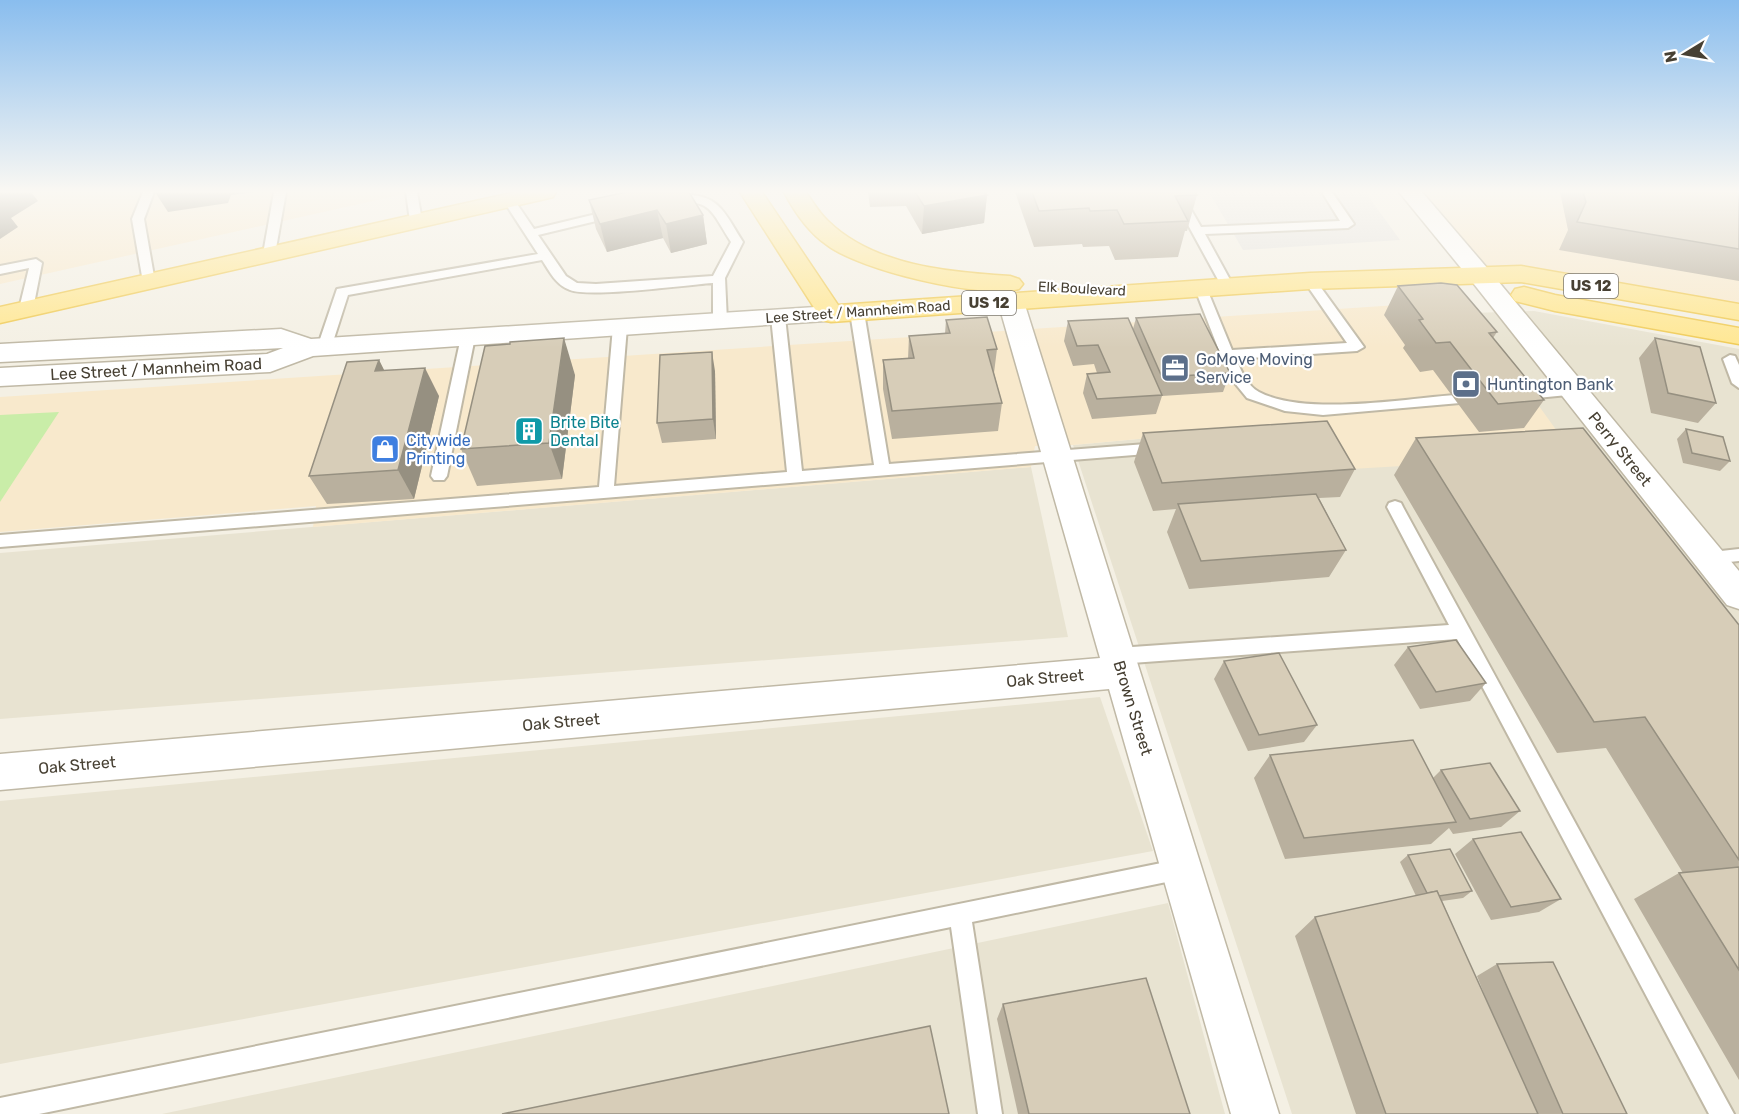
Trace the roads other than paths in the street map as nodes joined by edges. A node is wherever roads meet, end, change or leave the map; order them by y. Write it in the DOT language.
graph roads {
  1 [pos="142,244"];
  2 [pos="271,244"];
  3 [pos="314,244"];
  4 [pos="538,244"];
  5 [pos="736,244"];
  6 [pos="791,244"];
  7 [pos="843,244"];
  8 [pos="1205,244"];
  9 [pos="1454,244"];
  10 [pos="269,254"];
  11 [pos="546,256"];
  12 [pos="0,270"];
  13 [pos="1479,274"];
  14 [pos="718,279"];
  15 [pos="1310,281"];
  16 [pos="148,282"];
  17 [pos="1228,287"];
  18 [pos="1201,289"];
  19 [pos="1147,292"];
  20 [pos="1011,302"];
  21 [pos="26,309"];
  22 [pos="1739,312"];
  23 [pos="844,313"];
  24 [pos="0,315"];
  25 [pos="778,317"];
  26 [pos="720,321"];
  27 [pos="620,327"];
  28 [pos="468,337"];
  29 [pos="317,348"];
  30 [pos="1735,348"];
  31 [pos="0,353"];
  32 [pos="1228,356"];
  33 [pos="0,377"];
  34 [pos="1739,383"];
  35 [pos="1573,391"];
  36 [pos="1498,396"];
  37 [pos="1455,400"];
  38 [pos="1172,447"];
  39 [pos="1058,456"];
  40 [pos="883,471"];
  41 [pos="439,476"];
  42 [pos="795,478"];
  43 [pos="606,493"];
  44 [pos="1395,507"];
  45 [pos="0,541"];
  46 [pos="1739,555"];
  47 [pos="1709,558"];
  48 [pos="1739,595"];
  49 [pos="1462,631"];
  50 [pos="1120,664"];
  51 [pos="0,772"];
  52 [pos="1181,869"];
  53 [pos="960,914"];
  54 [pos="0,1110"];
  55 [pos="990,1114"];
  56 [pos="1255,1114"];
  57 [pos="1722,1114"];
  1 -- 16 [label="lane"];
  2 -- 10 [label="lane"];
  3 -- 10 [label="main road"];
  4 -- 11 [label="lane"];
  5 -- 14 [label="lane"];
  6 -- 23 [label="main road"];
  7 -- 19 [label="main road, Elk Boulevard"];
  8 -- 17 [label="lane"];
  9 -- 13 [label="street, Perry Street"];
  10 -- 16 [label="main road"];
  11 -- 14 [label="lane"];
  11 -- 29 [label="lane"];
  12 -- 21 [label="lane"];
  13 -- 15 [label="main road, Lee Street / Mannheim Road / US 12"];
  13 -- 22 [label="main road, Lee Street / Mannheim Road / US 12"];
  13 -- 30 [label="main road, Lee Street / Mannheim Road / US 12"];
  13 -- 35 [label="street, Perry Street"];
  14 -- 26 [label="lane"];
  15 -- 17 [label="main road, Lee Street / Mannheim Road / US 12"];
  15 -- 32 [label="lane"];
  16 -- 21 [label="main road"];
  17 -- 18 [label="main road, Lee Street / Mannheim Road / US 12"];
  18 -- 19 [label="main road, Lee Street / Mannheim Road / US 12"];
  18 -- 32 [label="lane"];
  19 -- 20 [label="main road, Lee Street / Mannheim Road / US 12"];
  20 -- 23 [label="main road, Lee Street / Mannheim Road / US 12"];
  20 -- 39 [label="street, Brown Street"];
  21 -- 24 [label="main road"];
  23 -- 25 [label="street, Lee Street / Mannheim Road"];
  23 -- 40 [label="lane"];
  25 -- 26 [label="street, Lee Street / Mannheim Road"];
  25 -- 42 [label="lane"];
  26 -- 27 [label="street, Lee Street / Mannheim Road"];
  27 -- 28 [label="street, Lee Street / Mannheim Road"];
  27 -- 43 [label="lane"];
  28 -- 29 [label="street, Lee Street / Mannheim Road"];
  28 -- 41 [label="lane"];
  29 -- 31 [label="street, Lee Street / Mannheim Road"];
  29 -- 33 [label="street, Lee Street / Mannheim Road"];
  30 -- 34 [label="lane"];
  32 -- 37 [label="lane"];
  35 -- 36 [label="lane"];
  35 -- 47 [label="street, Perry Street"];
  38 -- 39 [label="lane"];
  39 -- 40 [label="lane"];
  39 -- 50 [label="street, Brown Street"];
  40 -- 42 [label="lane"];
  42 -- 43 [label="lane"];
  43 -- 45 [label="lane"];
  44 -- 49 [label="lane"];
  46 -- 47 [label="lane"];
  47 -- 48 [label="street, Perry Street"];
  49 -- 50 [label="lane"];
  49 -- 57 [label="lane"];
  50 -- 51 [label="street, Oak Street"];
  50 -- 52 [label="street, Brown Street"];
  52 -- 53 [label="lane"];
  52 -- 56 [label="street, Brown Street"];
  53 -- 54 [label="lane"];
  53 -- 55 [label="lane"];
}
